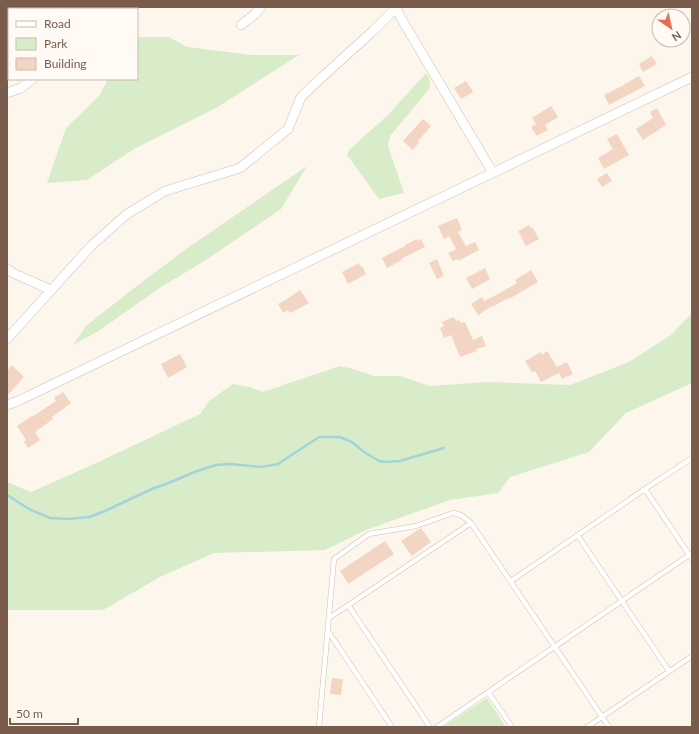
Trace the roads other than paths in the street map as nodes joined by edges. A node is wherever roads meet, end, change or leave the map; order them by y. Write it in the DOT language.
graph roads {
  1 [pos="261,7"];
  2 [pos="396,7"];
  3 [pos="241,26"];
  4 [pos="692,78"];
  5 [pos="31,80"];
  6 [pos="7,93"];
  7 [pos="493,173"];
  8 [pos="7,269"];
  9 [pos="51,290"];
  10 [pos="7,339"];
  11 [pos="7,406"];
  12 [pos="692,458"];
  13 [pos="645,489"];
  14 [pos="471,523"];
  15 [pos="578,536"];
  16 [pos="691,556"];
  17 [pos="511,581"];
  18 [pos="622,601"];
  19 [pos="348,605"];
  20 [pos="329,618"];
  21 [pos="328,631"];
  22 [pos="555,646"];
  23 [pos="692,656"];
  24 [pos="670,671"];
  25 [pos="488,692"];
  26 [pos="602,716"];
  27 [pos="319,727"];
  28 [pos="392,727"];
  29 [pos="430,727"];
  30 [pos="437,727"];
  31 [pos="512,727"];
  32 [pos="587,727"];
  33 [pos="609,727"];
  1 -- 3 [label="street"];
  2 -- 7 [label="street"];
  2 -- 9 [label="street"];
  4 -- 7 [label="street"];
  5 -- 6 [label="street"];
  7 -- 11 [label="street"];
  8 -- 9 [label="street"];
  9 -- 10 [label="street"];
  12 -- 13 [label="lane"];
  13 -- 15 [label="lane"];
  13 -- 16 [label="lane"];
  14 -- 17 [label="lane"];
  14 -- 19 [label="lane"];
  14 -- 20 [label="lane"];
  15 -- 17 [label="lane"];
  15 -- 18 [label="lane"];
  16 -- 18 [label="lane"];
  17 -- 22 [label="lane"];
  18 -- 22 [label="lane"];
  18 -- 24 [label="lane"];
  19 -- 20 [label="lane"];
  19 -- 29 [label="lane"];
  20 -- 21 [label="lane"];
  21 -- 27 [label="lane"];
  21 -- 28 [label="lane"];
  22 -- 25 [label="lane"];
  22 -- 26 [label="lane"];
  23 -- 24 [label="lane"];
  24 -- 26 [label="lane"];
  25 -- 30 [label="lane"];
  25 -- 31 [label="lane"];
  26 -- 32 [label="lane"];
  26 -- 33 [label="lane"];
}
